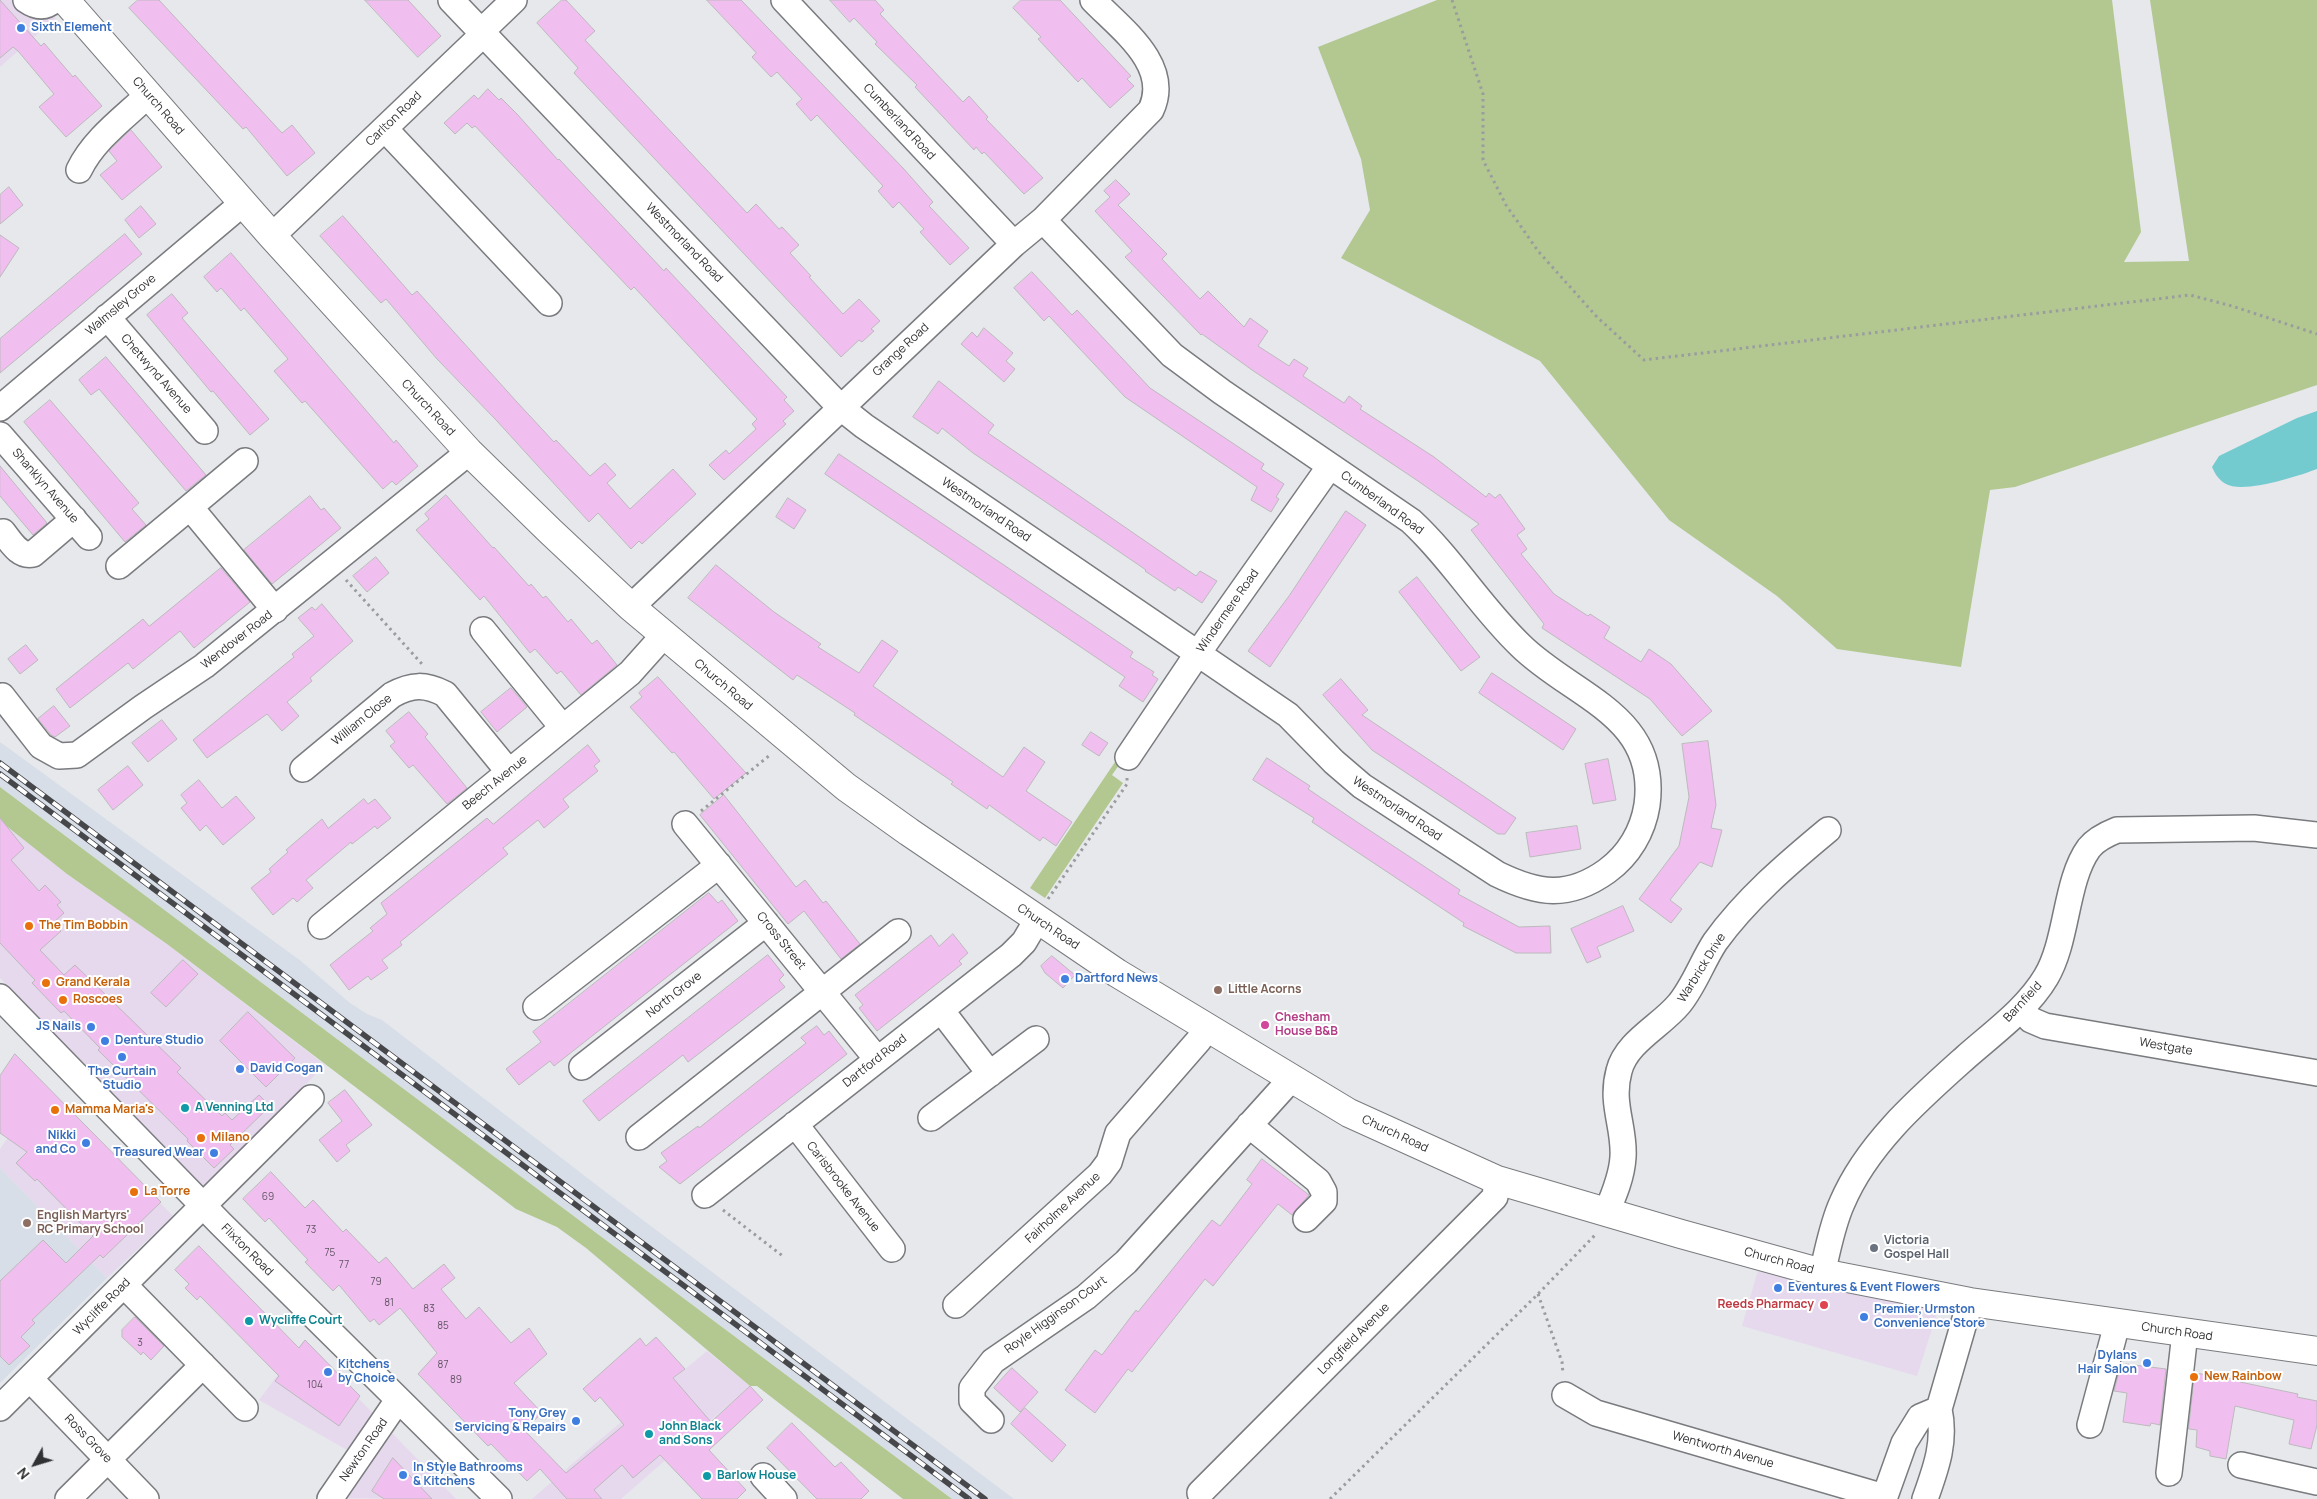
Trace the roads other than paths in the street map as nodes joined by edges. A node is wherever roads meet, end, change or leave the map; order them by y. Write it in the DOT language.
graph roads {
  1 [pos="26,0"];
  2 [pos="54,0"];
  3 [pos="65,0"];
  4 [pos="451,0"];
  5 [pos="514,0"];
  6 [pos="784,0"];
  7 [pos="1093,0"];
  8 [pos="482,33"];
  9 [pos="148,95"];
  10 [pos="384,128"];
  11 [pos="79,170"];
  12 [pos="243,203"];
  13 [pos="1043,220"];
  14 [pos="272,236"];
  15 [pos="1014,244"];
  16 [pos="549,303"];
  17 [pos="107,317"];
  18 [pos="840,407"];
  19 [pos="0,408"];
  20 [pos="205,431"];
  21 [pos="0,435"];
  22 [pos="469,452"];
  23 [pos="245,461"];
  24 [pos="1330,466"];
  25 [pos="190,507"];
  26 [pos="3,532"];
  27 [pos="119,566"];
  28 [pos="631,607"];
  29 [pos="275,610"];
  30 [pos="482,630"];
  31 [pos="664,635"];
  32 [pos="1198,653"];
  33 [pos="2,696"];
  34 [pos="563,728"];
  35 [pos="1128,757"];
  36 [pos="303,768"];
  37 [pos="509,772"];
  38 [pos="685,824"];
  39 [pos="1831,828"];
  40 [pos="2317,835"];
  41 [pos="719,865"];
  42 [pos="1602,874"];
  43 [pos="1037,920"];
  44 [pos="766,923"];
  45 [pos="321,926"];
  46 [pos="898,932"];
  47 [pos="822,991"];
  48 [pos="0,997"];
  49 [pos="536,1006"];
  50 [pos="2021,1008"];
  51 [pos="941,1010"];
  52 [pos="1207,1027"];
  53 [pos="1036,1039"];
  54 [pos="877,1060"];
  55 [pos="582,1067"];
  56 [pos="2317,1072"];
  57 [pos="990,1074"];
  58 [pos="1292,1078"];
  59 [pos="312,1098"];
  60 [pos="931,1118"];
  61 [pos="795,1124"];
  62 [pos="1249,1125"];
  63 [pos="639,1137"];
  64 [pos="1497,1180"];
  65 [pos="705,1195"];
  66 [pos="203,1205"];
  67 [pos="1607,1212"];
  68 [pos="1306,1219"];
  69 [pos="892,1249"];
  70 [pos="1822,1272"];
  71 [pos="124,1284"];
  72 [pos="1970,1302"];
  73 [pos="956,1306"];
  74 [pos="2117,1324"];
  75 [pos="2185,1333"];
  76 [pos="2317,1350"];
  77 [pos="203,1366"];
  78 [pos="30,1379"];
  79 [pos="1565,1394"];
  80 [pos="398,1400"];
  81 [pos="0,1408"];
  82 [pos="244,1408"];
  83 [pos="1939,1409"];
  84 [pos="992,1420"];
  85 [pos="2090,1425"];
  86 [pos="107,1459"];
  87 [pos="2241,1465"];
  88 [pos="2168,1474"];
  89 [pos="763,1476"];
  90 [pos="2317,1482"];
  91 [pos="1200,1494"];
  92 [pos="780,1497"];
  93 [pos="1884,1498"];
  94 [pos="68,1499"];
  95 [pos="146,1499"];
  96 [pos="330,1499"];
  97 [pos="499,1499"];
  98 [pos="1925,1499"];
  1 -- 2 [label="street"];
  3 -- 9 [label="main road, Church Road"];
  4 -- 8 [label="street, Westmorland Road"];
  5 -- 8 [label="street, Carlton Road"];
  6 -- 15 [label="street, Cumberland Road"];
  7 -- 13 [label="street, Grange Road"];
  8 -- 10 [label="street, Carlton Road"];
  8 -- 18 [label="street, Westmorland Road"];
  9 -- 11 [label="street"];
  9 -- 12 [label="main road, Church Road"];
  10 -- 14 [label="street, Carlton Road"];
  10 -- 16 [label="street"];
  12 -- 14 [label="main road, Church Road"];
  12 -- 17 [label="street, Walmsley Grove"];
  13 -- 15 [label="street, Grange Road"];
  13 -- 24 [label="street, Cumberland Road"];
  14 -- 22 [label="main road, Church Road"];
  15 -- 18 [label="street, Grange Road"];
  17 -- 19 [label="street, Walmsley Grove"];
  17 -- 20 [label="street, Chetwynd Avenue"];
  18 -- 28 [label="street, Grange Road"];
  18 -- 32 [label="street, Westmorland Road"];
  21 -- 26 [label="street, Shanklyn Avenue"];
  22 -- 28 [label="main road, Church Road"];
  22 -- 29 [label="street, Wendover Road"];
  23 -- 25 [label="street"];
  24 -- 32 [label="street, Windermere Road"];
  24 -- 42 [label="street, Cumberland Road"];
  25 -- 27 [label="street"];
  25 -- 29 [label="street"];
  28 -- 31 [label="main road, Church Road"];
  29 -- 33 [label="street, Wendover Road"];
  30 -- 34 [label="street"];
  31 -- 34 [label="street, Beech Avenue"];
  31 -- 43 [label="main road, Church Road"];
  32 -- 35 [label="street, Windermere Road"];
  32 -- 42 [label="street, Westmorland Road"];
  34 -- 37 [label="street, Beech Avenue"];
  36 -- 37 [label="street, William Close"];
  37 -- 45 [label="street, Beech Avenue"];
  38 -- 41 [label="street, Cross Street"];
  39 -- 67 [label="street, Warbrick Drive"];
  40 -- 50 [label="street, Barnfield"];
  41 -- 44 [label="street, Cross Street"];
  41 -- 49 [label="street"];
  43 -- 51 [label="street, Dartford Road"];
  43 -- 52 [label="main road, Church Road"];
  44 -- 47 [label="street, Cross Street"];
  44 -- 55 [label="street, North Grove"];
  46 -- 47 [label="street"];
  47 -- 54 [label="street, Cross Street"];
  47 -- 63 [label="street"];
  48 -- 66 [label="street, Flixton Road"];
  50 -- 56 [label="street, Westgate"];
  50 -- 70 [label="street, Barnfield"];
  51 -- 54 [label="street, Dartford Road"];
  51 -- 57 [label="street"];
  52 -- 58 [label="main road, Church Road"];
  52 -- 73 [label="street, Fairholme Avenue"];
  53 -- 57 [label="street"];
  54 -- 61 [label="street, Dartford Road"];
  57 -- 60 [label="street"];
  58 -- 62 [label="street, Royle Higginson Court"];
  58 -- 64 [label="main road, Church Road"];
  59 -- 66 [label="street, Wycliffe Road"];
  61 -- 65 [label="street, Dartford Road"];
  61 -- 69 [label="street, Carisbrooke Avenue"];
  62 -- 68 [label="street"];
  62 -- 84 [label="street, Royle Higginson Court"];
  64 -- 67 [label="main road, Church Road"];
  64 -- 91 [label="street, Longfield Avenue"];
  66 -- 71 [label="street, Wycliffe Road"];
  66 -- 80 [label="street, Flixton Road"];
  67 -- 70 [label="main road, Church Road"];
  70 -- 72 [label="main road, Church Road"];
  71 -- 77 [label="street"];
  71 -- 78 [label="street, Wycliffe Road"];
  72 -- 74 [label="main road, Church Road"];
  72 -- 83 [label="street"];
  74 -- 75 [label="main road, Church Road"];
  74 -- 85 [label="street"];
  75 -- 76 [label="main road, Church Road"];
  75 -- 88 [label="street"];
  77 -- 82 [label="street"];
  77 -- 86 [label="street"];
  78 -- 81 [label="street, Wycliffe Road"];
  78 -- 86 [label="street, Ross Grove"];
  79 -- 93 [label="street, Wentworth Avenue"];
  80 -- 96 [label="street, Newton Road"];
  80 -- 97 [label="street, Flixton Road"];
  83 -- 93 [label="street"];
  83 -- 98 [label="street"];
  86 -- 94 [label="street"];
  86 -- 95 [label="street, Ross Grove"];
  87 -- 90 [label="street"];
  89 -- 92 [label="street"];
}
